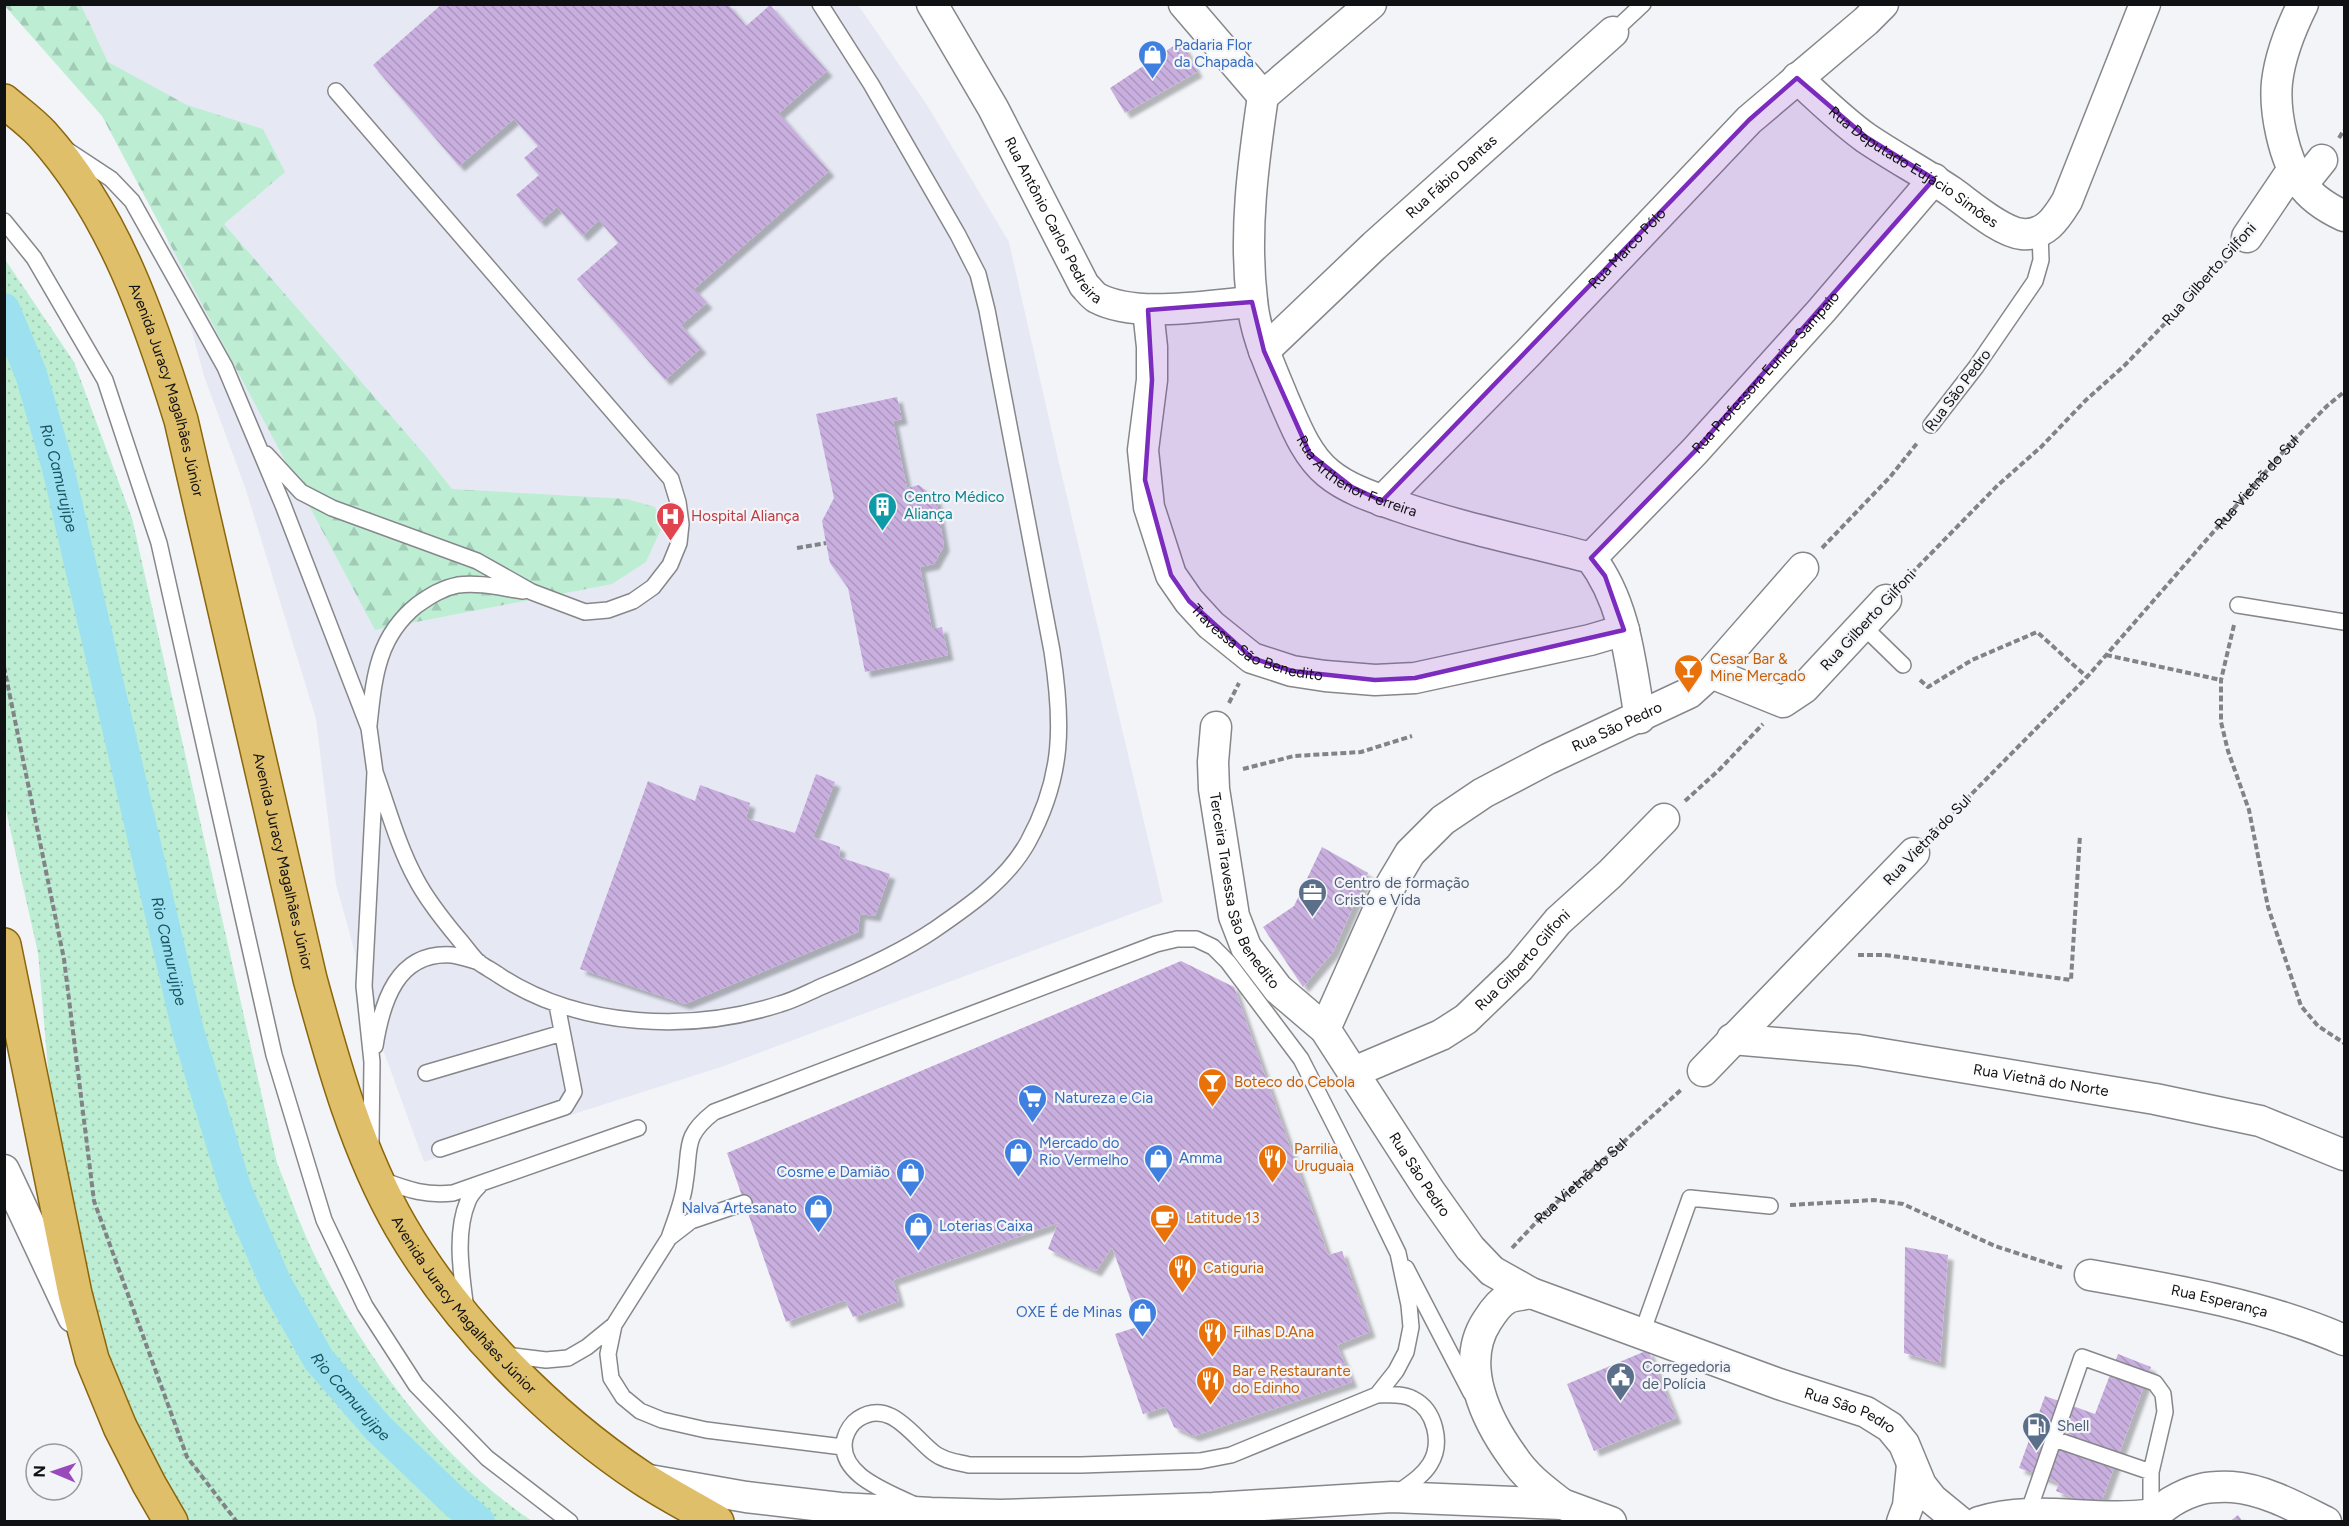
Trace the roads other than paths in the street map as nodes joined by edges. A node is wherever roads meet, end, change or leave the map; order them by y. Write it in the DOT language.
graph roads {
  1 [pos="820,4"];
  2 [pos="932,4"];
  3 [pos="1184,4"];
  4 [pos="1371,4"];
  5 [pos="1643,4"];
  6 [pos="1883,4"];
  7 [pos="2145,4"];
  8 [pos="2303,4"];
  9 [pos="1613,32"];
  10 [pos="1797,78"];
  11 [pos="336,92"];
  12 [pos="1263,96"];
  13 [pos="4,101"];
  14 [pos="41,134"];
  15 [pos="2322,160"];
  16 [pos="2297,177"];
  17 [pos="1934,180"];
  18 [pos="2344,216"];
  19 [pos="4,221"];
  20 [pos="2040,233"];
  21 [pos="2247,237"];
  22 [pos="1252,302"];
  23 [pos="1148,310"];
  24 [pos="1264,351"];
  25 [pos="1931,425"];
  26 [pos="257,442"];
  27 [pos="1382,501"];
  28 [pos="1591,558"];
  29 [pos="1803,568"];
  30 [pos="532,592"];
  31 [pos="1886,600"];
  32 [pos="2238,605"];
  33 [pos="2344,622"];
  34 [pos="1862,625"];
  35 [pos="1624,630"];
  36 [pos="1903,665"];
  37 [pos="1711,674"];
  38 [pos="1640,718"];
  39 [pos="1216,727"];
  40 [pos="369,728"];
  41 [pos="375,772"];
  42 [pos="1664,819"];
  43 [pos="1914,853"];
  44 [pos="4,945"];
  45 [pos="479,962"];
  46 [pos="557,1005"];
  47 [pos="1325,1029"];
  48 [pos="562,1033"];
  49 [pos="1732,1039"];
  50 [pos="372,1062"];
  51 [pos="1702,1071"];
  52 [pos="1354,1072"];
  53 [pos="426,1073"];
  54 [pos="638,1128"];
  55 [pos="440,1149"];
  56 [pos="2344,1155"];
  57 [pos="4,1170"];
  58 [pos="374,1170"];
  59 [pos="479,1185"];
  60 [pos="744,1203"];
  61 [pos="1770,1206"];
  62 [pos="669,1238"];
  63 [pos="1398,1253"];
  64 [pos="2090,1275"];
  65 [pos="1531,1293"];
  66 [pos="468,1320"];
  67 [pos="614,1325"];
  68 [pos="1642,1333"];
  69 [pos="2344,1340"];
  70 [pos="496,1353"];
  71 [pos="92,1359"];
  72 [pos="1377,1395"];
  73 [pos="1490,1422"];
  74 [pos="2054,1438"];
  75 [pos="843,1447"];
  76 [pos="1912,1465"];
  77 [pos="2151,1472"];
  78 [pos="643,1479"];
  79 [pos="1392,1497"];
  80 [pos="1562,1504"];
  81 [pos="931,1513"];
  82 [pos="2028,1513"];
  83 [pos="2151,1518"];
  84 [pos="171,1521"];
  85 [pos="570,1521"];
  86 [pos="717,1521"];
  87 [pos="1611,1521"];
  88 [pos="1902,1521"];
  89 [pos="1960,1521"];
  90 [pos="1979,1521"];
  91 [pos="2326,1521"];
  1 -- 46 [label="lane"];
  2 -- 23 [label="street, Rua Antônio Carlos Pedreira"];
  3 -- 12 [label="street"];
  4 -- 12 [label="street"];
  5 -- 9 [label="lane, Rua Fábio Dantas"];
  6 -- 10 [label="street, Rua Marco Pólo"];
  7 -- 20 [label="street"];
  8 -- 16 [label="street"];
  9 -- 24 [label="street, Rua Fábio Dantas"];
  10 -- 17 [label="street, Rua Deputado Eujácio Simões"];
  10 -- 27 [label="street, Rua Marco Pólo"];
  11 -- 30 [label="lane"];
  12 -- 22 [label="street, Rua Arthenor Ferreira"];
  13 -- 14 [label="main road, Avenida Juracy Magalhães Júnior"];
  14 -- 26 [label="lane"];
  14 -- 58 [label="main road, Avenida Juracy Magalhães Júnior"];
  15 -- 16 [label="street, Rua Gilberto Gilfoni"];
  16 -- 18 [label="street"];
  16 -- 21 [label="street, Rua Gilberto Gilfoni"];
  17 -- 20 [label="street, Rua Deputado Eujácio Simões"];
  17 -- 28 [label="street, Rua Professora Eunice Sampaio"];
  19 -- 85 [label="lane"];
  20 -- 25 [label="lane, Rua São Pedro"];
  22 -- 23 [label="street, Rua Antônio Carlos Pedreira"];
  22 -- 24 [label="street, Rua Arthenor Ferreira"];
  23 -- 35 [label="street, Travessa São Benedito"];
  24 -- 27 [label="street, Rua Arthenor Ferreira"];
  26 -- 30 [label="lane"];
  26 -- 40 [label="lane"];
  27 -- 28 [label="street, Rua Arthenor Ferreira"];
  28 -- 35 [label="street"];
  29 -- 37 [label="street, Rua São Pedro"];
  30 -- 40 [label="lane"];
  31 -- 34 [label="street, Rua Gilberto Gilfoni"];
  32 -- 33 [label="lane"];
  34 -- 36 [label="lane"];
  34 -- 37 [label="street, Rua Gilberto Gilfoni"];
  35 -- 38 [label="street"];
  37 -- 38 [label="street, Rua São Pedro"];
  38 -- 47 [label="street, Rua São Pedro"];
  39 -- 47 [label="street, Terceira Travessa São Benedito"];
  40 -- 41 [label="lane"];
  41 -- 45 [label="lane"];
  41 -- 50 [label="lane"];
  42 -- 52 [label="street, Rua Gilberto Gilfoni"];
  43 -- 49 [label="street, Rua Vietnã do Sul"];
  44 -- 71 [label="main road"];
  45 -- 46 [label="lane"];
  45 -- 50 [label="lane"];
  46 -- 48 [label="lane"];
  47 -- 52 [label="street, Rua São Pedro"];
  48 -- 53 [label="lane"];
  48 -- 55 [label="lane"];
  49 -- 51 [label="street, Rua Vietnã do Sul"];
  49 -- 56 [label="street, Rua Vietnã do Norte"];
  50 -- 58 [label="lane"];
  52 -- 65 [label="street, Rua São Pedro"];
  54 -- 59 [label="lane"];
  57 -- 71 [label="street"];
  58 -- 59 [label="lane"];
  58 -- 66 [label="main road, Avenida Juracy Magalhães Júnior"];
  59 -- 66 [label="lane"];
  60 -- 62 [label="lane"];
  61 -- 68 [label="lane"];
  62 -- 63 [label="lane"];
  62 -- 67 [label="lane"];
  63 -- 72 [label="lane"];
  63 -- 73 [label="lane"];
  64 -- 69 [label="street, Rua Esperança"];
  65 -- 68 [label="street, Rua São Pedro"];
  65 -- 73 [label="street"];
  66 -- 70 [label="main road, Avenida Juracy Magalhães Júnior"];
  67 -- 70 [label="lane"];
  67 -- 75 [label="lane"];
  68 -- 76 [label="street, Rua São Pedro"];
  70 -- 78 [label="main road, Avenida Juracy Magalhães Júnior"];
  71 -- 84 [label="main road"];
  72 -- 75 [label="lane"];
  72 -- 79 [label="lane"];
  73 -- 80 [label="street"];
  74 -- 77 [label="lane"];
  74 -- 77 [label="lane"];
  74 -- 82 [label="lane"];
  75 -- 81 [label="lane"];
  76 -- 88 [label="street"];
  76 -- 89 [label="street, Rua São Pedro"];
  77 -- 83 [label="lane"];
  78 -- 81 [label="street"];
  78 -- 86 [label="main road, Avenida Juracy Magalhães Júnior"];
  79 -- 80 [label="street"];
  79 -- 81 [label="street"];
  80 -- 87 [label="street"];
  82 -- 83 [label="street"];
  82 -- 90 [label="street"];
  83 -- 91 [label="street"];
}
